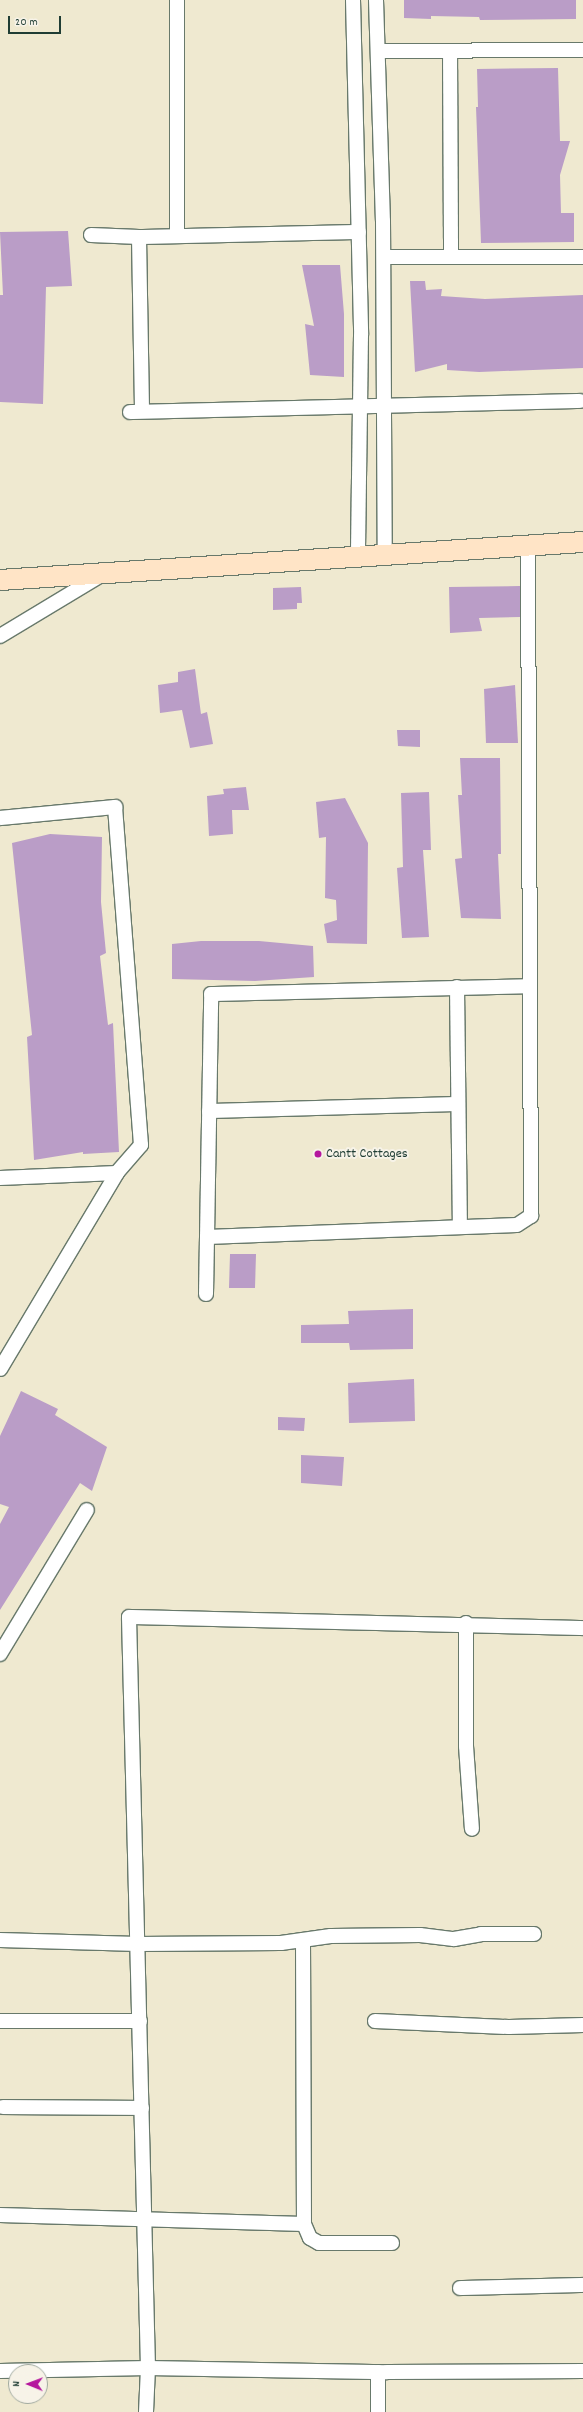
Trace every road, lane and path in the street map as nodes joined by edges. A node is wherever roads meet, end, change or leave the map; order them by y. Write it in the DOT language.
graph roads {
  1 [pos="176,0"];
  2 [pos="353,0"];
  3 [pos="376,0"];
  4 [pos="583,50"];
  5 [pos="378,51"];
  6 [pos="450,51"];
  7 [pos="359,232"];
  8 [pos="91,235"];
  9 [pos="177,236"];
  10 [pos="139,237"];
  11 [pos="384,257"];
  12 [pos="451,257"];
  13 [pos="583,257"];
  14 [pos="580,401"];
  15 [pos="384,406"];
  16 [pos="360,407"];
  17 [pos="583,542"];
  18 [pos="528,545"];
  19 [pos="385,554"];
  20 [pos="358,556"];
  21 [pos="105,572"];
  22 [pos="0,580"];
  23 [pos="0,636"];
  24 [pos="0,818"];
  25 [pos="530,986"];
  26 [pos="457,987"];
  27 [pos="458,1104"];
  28 [pos="209,1111"];
  29 [pos="117,1173"];
  30 [pos="0,1175"];
  31 [pos="0,1178"];
  32 [pos="460,1227"];
  33 [pos="207,1237"];
  34 [pos="206,1294"];
  35 [pos="0,1369"];
  36 [pos="88,1510"];
  37 [pos="466,1623"];
  38 [pos="583,1628"];
  39 [pos="0,1654"];
  40 [pos="472,1829"];
  41 [pos="534,1934"];
  42 [pos="0,1940"];
  43 [pos="302,1940"];
  44 [pos="138,1944"];
  45 [pos="0,2020"];
  46 [pos="140,2021"];
  47 [pos="376,2021"];
  48 [pos="583,2026"];
  49 [pos="3,2107"];
  50 [pos="142,2108"];
  51 [pos="0,2215"];
  52 [pos="145,2221"];
  53 [pos="304,2224"];
  54 [pos="392,2243"];
  55 [pos="583,2285"];
  56 [pos="460,2288"];
  57 [pos="148,2368"];
  58 [pos="583,2371"];
  59 [pos="0,2372"];
  60 [pos="378,2372"];
  61 [pos="146,2412"];
  62 [pos="378,2412"];
  1 -- 9 [label="street"];
  2 -- 7 [label="street"];
  3 -- 5 [label="street"];
  4 -- 6 [label="street"];
  5 -- 6 [label="street"];
  5 -- 11 [label="street"];
  6 -- 12 [label="street"];
  7 -- 9 [label="street"];
  7 -- 16 [label="street"];
  8 -- 10 [label="street"];
  9 -- 10 [label="street"];
  10 -- 16 [label="street"];
  11 -- 12 [label="street"];
  11 -- 15 [label="street"];
  12 -- 13 [label="street"];
  14 -- 15 [label="street"];
  15 -- 16 [label="street"];
  15 -- 19 [label="street"];
  16 -- 20 [label="street"];
  17 -- 18 [label="main road"];
  18 -- 19 [label="main road"];
  18 -- 25 [label="street"];
  19 -- 20 [label="main road"];
  20 -- 21 [label="main road"];
  21 -- 22 [label="main road"];
  21 -- 23 [label="street"];
  24 -- 29 [label="street"];
  25 -- 26 [label="street"];
  25 -- 32 [label="street"];
  26 -- 27 [label="street"];
  26 -- 28 [label="street"];
  27 -- 28 [label="street"];
  27 -- 32 [label="street"];
  28 -- 33 [label="street"];
  29 -- 31 [label="street"];
  29 -- 35 [label="street"];
  30 -- 31 [label="street"];
  32 -- 33 [label="street"];
  33 -- 34 [label="street"];
  36 -- 39 [label="street"];
  37 -- 38 [label="street"];
  37 -- 40 [label="street"];
  37 -- 44 [label="street"];
  41 -- 43 [label="street"];
  42 -- 44 [label="street"];
  43 -- 44 [label="street"];
  43 -- 53 [label="street"];
  44 -- 46 [label="street"];
  45 -- 46 [label="street"];
  46 -- 50 [label="street"];
  47 -- 48 [label="street"];
  49 -- 50 [label="street"];
  50 -- 52 [label="street"];
  51 -- 52 [label="street"];
  52 -- 53 [label="street"];
  52 -- 57 [label="street"];
  53 -- 54 [label="street"];
  55 -- 56 [label="street"];
  57 -- 59 [label="street"];
  57 -- 60 [label="street"];
  57 -- 61 [label="street"];
  58 -- 60 [label="street"];
  60 -- 62 [label="street"];
}
